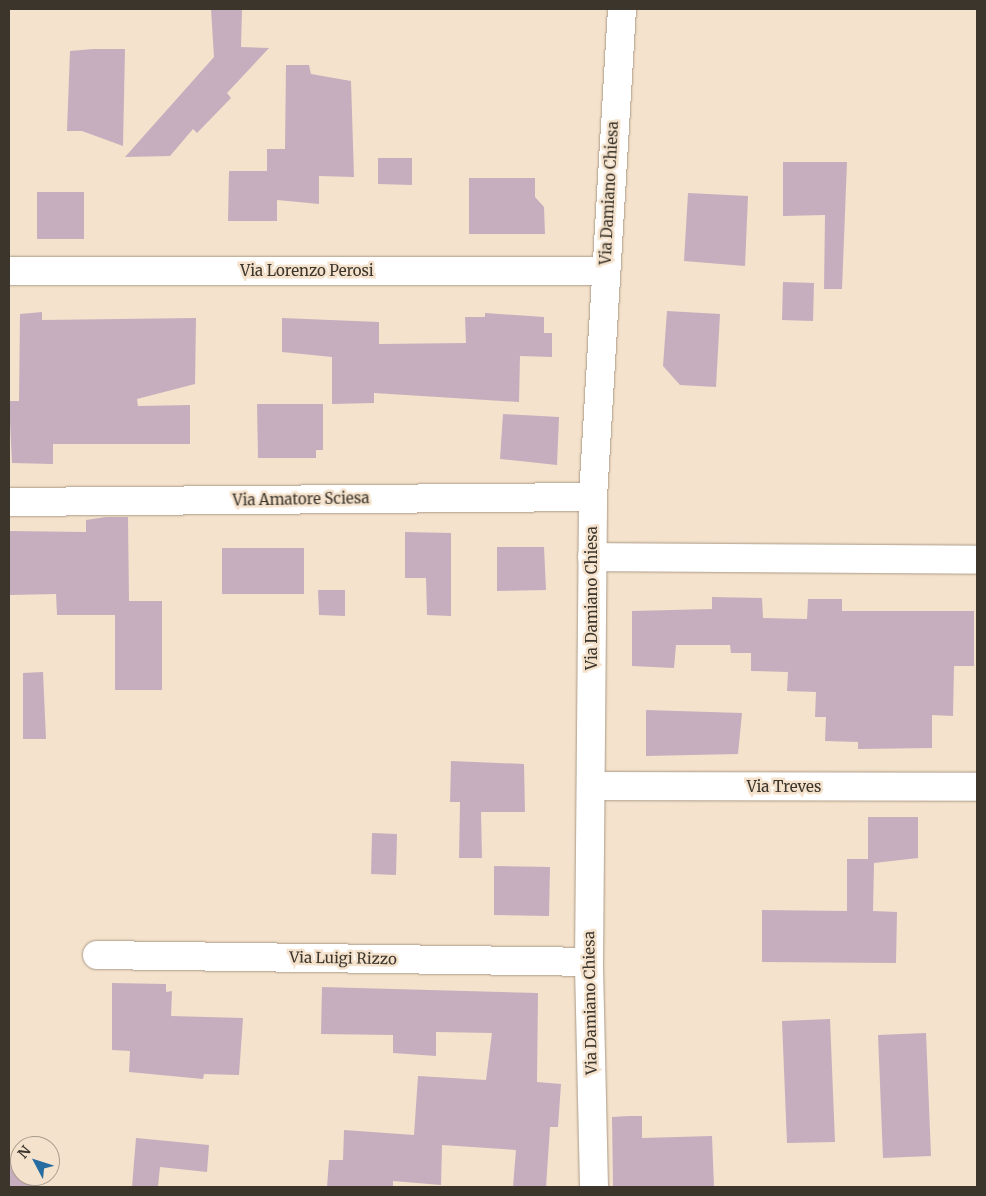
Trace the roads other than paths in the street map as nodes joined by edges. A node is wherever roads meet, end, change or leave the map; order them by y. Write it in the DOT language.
graph roads {
  1 [pos="622,9"];
  2 [pos="9,271"];
  3 [pos="605,271"];
  4 [pos="593,497"];
  5 [pos="9,502"];
  6 [pos="592,558"];
  7 [pos="974,560"];
  8 [pos="591,786"];
  9 [pos="977,787"];
  10 [pos="97,955"];
  11 [pos="589,962"];
  12 [pos="594,1187"];
  1 -- 3 [label="street, Via Damiano Chiesa"];
  2 -- 3 [label="street, Via Lorenzo Perosi"];
  3 -- 4 [label="street, Via Damiano Chiesa"];
  4 -- 5 [label="street, Via Amatore Sciesa"];
  4 -- 6 [label="street, Via Damiano Chiesa"];
  6 -- 7 [label="street"];
  6 -- 8 [label="street, Via Damiano Chiesa"];
  8 -- 9 [label="street, Via Treves"];
  8 -- 11 [label="street, Via Damiano Chiesa"];
  10 -- 11 [label="street, Via Luigi Rizzo"];
  11 -- 12 [label="street, Via Damiano Chiesa"];
}
